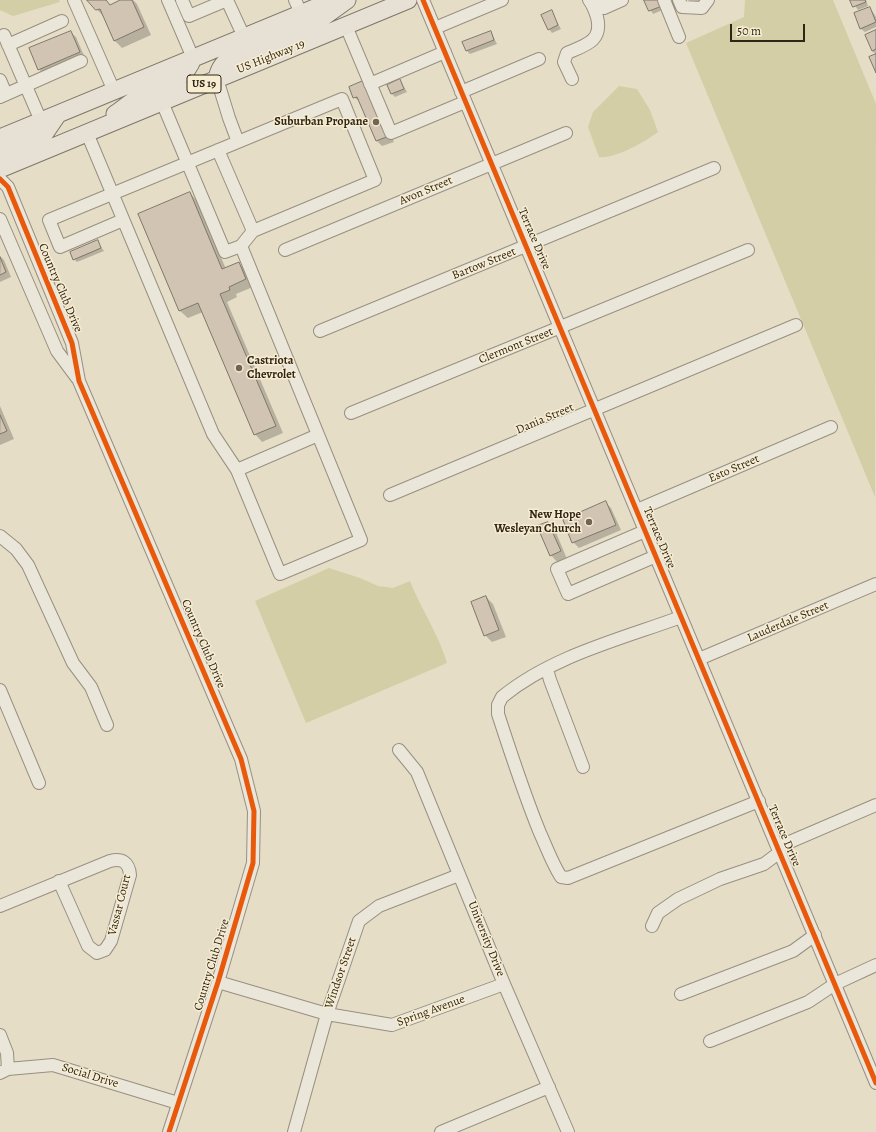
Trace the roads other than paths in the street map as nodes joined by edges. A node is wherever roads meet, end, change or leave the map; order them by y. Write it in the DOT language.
graph roads {
  1 [pos="74,0"];
  2 [pos="168,0"];
  3 [pos="182,0"];
  4 [pos="227,0"];
  5 [pos="334,0"];
  6 [pos="346,0"];
  7 [pos="408,0"];
  8 [pos="423,0"];
  9 [pos="502,0"];
  10 [pos="589,0"];
  11 [pos="600,0"];
  12 [pos="622,0"];
  13 [pos="664,0"];
  14 [pos="679,0"];
  15 [pos="708,0"];
  16 [pos="387,5"];
  17 [pos="298,7"];
  18 [pos="62,21"];
  19 [pos="346,26"];
  20 [pos="435,28"];
  21 [pos="244,37"];
  22 [pos="679,37"];
  23 [pos="445,52"];
  24 [pos="193,58"];
  25 [pos="539,59"];
  26 [pos="81,61"];
  27 [pos="217,79"];
  28 [pos="572,79"];
  29 [pos="0,80"];
  30 [pos="370,84"];
  31 [pos="25,86"];
  32 [pos="114,91"];
  33 [pos="3,96"];
  34 [pos="463,97"];
  35 [pos="162,102"];
  36 [pos="58,114"];
  37 [pos="40,121"];
  38 [pos="87,133"];
  39 [pos="566,133"];
  40 [pos="0,138"];
  41 [pos="238,142"];
  42 [pos="218,150"];
  43 [pos="0,156"];
  44 [pos="187,163"];
  45 [pos="491,164"];
  46 [pos="714,168"];
  47 [pos="0,169"];
  48 [pos="0,180"];
  49 [pos="112,194"];
  50 [pos="123,220"];
  51 [pos="1,226"];
  52 [pos="253,231"];
  53 [pos="241,246"];
  54 [pos="526,246"];
  55 [pos="285,250"];
  56 [pos="748,250"];
  57 [pos="34,252"];
  58 [pos="17,258"];
  59 [pos="49,288"];
  60 [pos="33,295"];
  61 [pos="796,325"];
  62 [pos="560,328"];
  63 [pos="320,331"];
  64 [pos="78,381"];
  65 [pos="594,409"];
  66 [pos="351,413"];
  67 [pos="831,427"];
  68 [pos="318,435"];
  69 [pos="237,470"];
  70 [pos="390,495"];
  71 [pos="637,510"];
  72 [pos="646,531"];
  73 [pos="0,536"];
  74 [pos="656,556"];
  75 [pos="876,584"];
  76 [pos="681,617"];
  77 [pos="699,659"];
  78 [pos="547,669"];
  79 [pos="0,690"];
  80 [pos="107,725"];
  81 [pos="399,750"];
  82 [pos="583,768"];
  83 [pos="39,783"];
  84 [pos="759,801"];
  85 [pos="876,805"];
  86 [pos="779,849"];
  87 [pos="459,875"];
  88 [pos="59,881"];
  89 [pos="0,906"];
  90 [pos="652,926"];
  91 [pos="815,935"];
  92 [pos="876,965"];
  93 [pos="218,982"];
  94 [pos="504,984"];
  95 [pos="835,984"];
  96 [pos="681,994"];
  97 [pos="327,1014"];
  98 [pos="0,1035"];
  99 [pos="710,1041"];
  100 [pos="4,1071"];
  101 [pos="876,1083"];
  102 [pos="549,1087"];
  103 [pos="178,1103"];
  104 [pos="169,1132"];
  105 [pos="294,1132"];
  106 [pos="441,1132"];
  107 [pos="568,1132"];
  1 -- 32 [label="street"];
  2 -- 24 [label="street"];
  3 -- 4 [label="street"];
  4 -- 21 [label="street"];
  5 -- 17 [label="highway, US 19"];
  6 -- 27 [label="highway"];
  7 -- 16 [label="highway, US Highway 19 / US 19"];
  8 -- 20 [label="street, Terrace Drive"];
  9 -- 20 [label="street"];
  10 -- 28 [label="street"];
  11 -- 12 [label="street"];
  13 -- 22 [label="street"];
  14 -- 15 [label="street"];
  16 -- 19 [label="highway, US Highway 19 / US 19"];
  17 -- 21 [label="highway, US 19"];
  18 -- 31 [label="street"];
  19 -- 27 [label="highway, US Highway 19 / US 19"];
  19 -- 30 [label="street"];
  20 -- 23 [label="street, Terrace Drive"];
  21 -- 24 [label="highway, US 19"];
  23 -- 30 [label="street"];
  23 -- 34 [label="street, Terrace Drive"];
  24 -- 32 [label="highway, US 19"];
  24 -- 38 [label="highway"];
  25 -- 34 [label="street"];
  26 -- 31 [label="street"];
  27 -- 35 [label="highway, US Highway 19 / US 19"];
  27 -- 41 [label="street"];
  29 -- 33 [label="street"];
  30 -- 34 [label="street"];
  31 -- 33 [label="street"];
  31 -- 37 [label="street"];
  32 -- 36 [label="highway, US 19"];
  34 -- 45 [label="street, Terrace Drive"];
  35 -- 38 [label="highway, US Highway 19 / US 19"];
  35 -- 44 [label="street"];
  36 -- 37 [label="highway, US 19"];
  36 -- 43 [label="highway"];
  37 -- 40 [label="highway, US 19"];
  38 -- 47 [label="highway, US Highway 19 / US 19"];
  38 -- 49 [label="street"];
  39 -- 45 [label="street, Avon Street"];
  41 -- 42 [label="street"];
  41 -- 52 [label="street"];
  42 -- 44 [label="street"];
  42 -- 52 [label="street"];
  44 -- 49 [label="street"];
  44 -- 53 [label="street"];
  45 -- 54 [label="street, Terrace Drive"];
  45 -- 55 [label="street, Avon Street"];
  46 -- 54 [label="street, Bartow Street"];
  48 -- 57 [label="street, Country Club Drive"];
  49 -- 50 [label="street"];
  49 -- 50 [label="street"];
  50 -- 69 [label="street"];
  51 -- 58 [label="street, Country Club Drive"];
  52 -- 53 [label="street"];
  53 -- 68 [label="street"];
  54 -- 62 [label="street, Terrace Drive"];
  54 -- 63 [label="street, Bartow Street"];
  56 -- 62 [label="street, Clermont Street"];
  57 -- 58 [label="street"];
  57 -- 59 [label="street, Country Club Drive"];
  58 -- 60 [label="street, Country Club Drive"];
  59 -- 60 [label="street"];
  59 -- 64 [label="street, Country Club Drive"];
  60 -- 64 [label="street, Country Club Drive"];
  61 -- 65 [label="street, Dania Street"];
  62 -- 65 [label="street, Terrace Drive"];
  62 -- 66 [label="street, Clermont Street"];
  64 -- 93 [label="street, Country Club Drive"];
  65 -- 70 [label="street, Dania Street"];
  65 -- 71 [label="street, Terrace Drive"];
  67 -- 71 [label="street, Esto Street"];
  68 -- 69 [label="street"];
  68 -- 69 [label="street"];
  71 -- 72 [label="street, Terrace Drive"];
  72 -- 74 [label="street, Terrace Drive"];
  72 -- 74 [label="street"];
  73 -- 80 [label="street"];
  74 -- 76 [label="street, Terrace Drive"];
  75 -- 77 [label="street, Lauderdale Street"];
  76 -- 77 [label="street, Terrace Drive"];
  76 -- 78 [label="street"];
  77 -- 84 [label="street, Terrace Drive"];
  78 -- 82 [label="street"];
  78 -- 84 [label="street"];
  79 -- 83 [label="street"];
  81 -- 87 [label="street, University Drive"];
  84 -- 86 [label="street, Terrace Drive"];
  85 -- 86 [label="street"];
  86 -- 90 [label="street"];
  86 -- 91 [label="street, Terrace Drive"];
  87 -- 94 [label="street, University Drive"];
  87 -- 97 [label="street, Windsor Street"];
  88 -- 88 [label="street, Vassar Court"];
  88 -- 89 [label="street, Vassar Court"];
  91 -- 95 [label="street, Terrace Drive"];
  91 -- 96 [label="street"];
  92 -- 95 [label="street"];
  93 -- 97 [label="street, Spring Avenue"];
  93 -- 103 [label="street, Country Club Drive"];
  94 -- 97 [label="street, Spring Avenue"];
  94 -- 102 [label="street, University Drive"];
  95 -- 99 [label="street"];
  95 -- 101 [label="street, Terrace Drive"];
  97 -- 105 [label="street, Windsor Street"];
  98 -- 100 [label="street"];
  100 -- 103 [label="street, Social Drive"];
  102 -- 106 [label="street"];
  102 -- 107 [label="street, University Drive"];
  103 -- 104 [label="street, Country Club Drive"];
}
